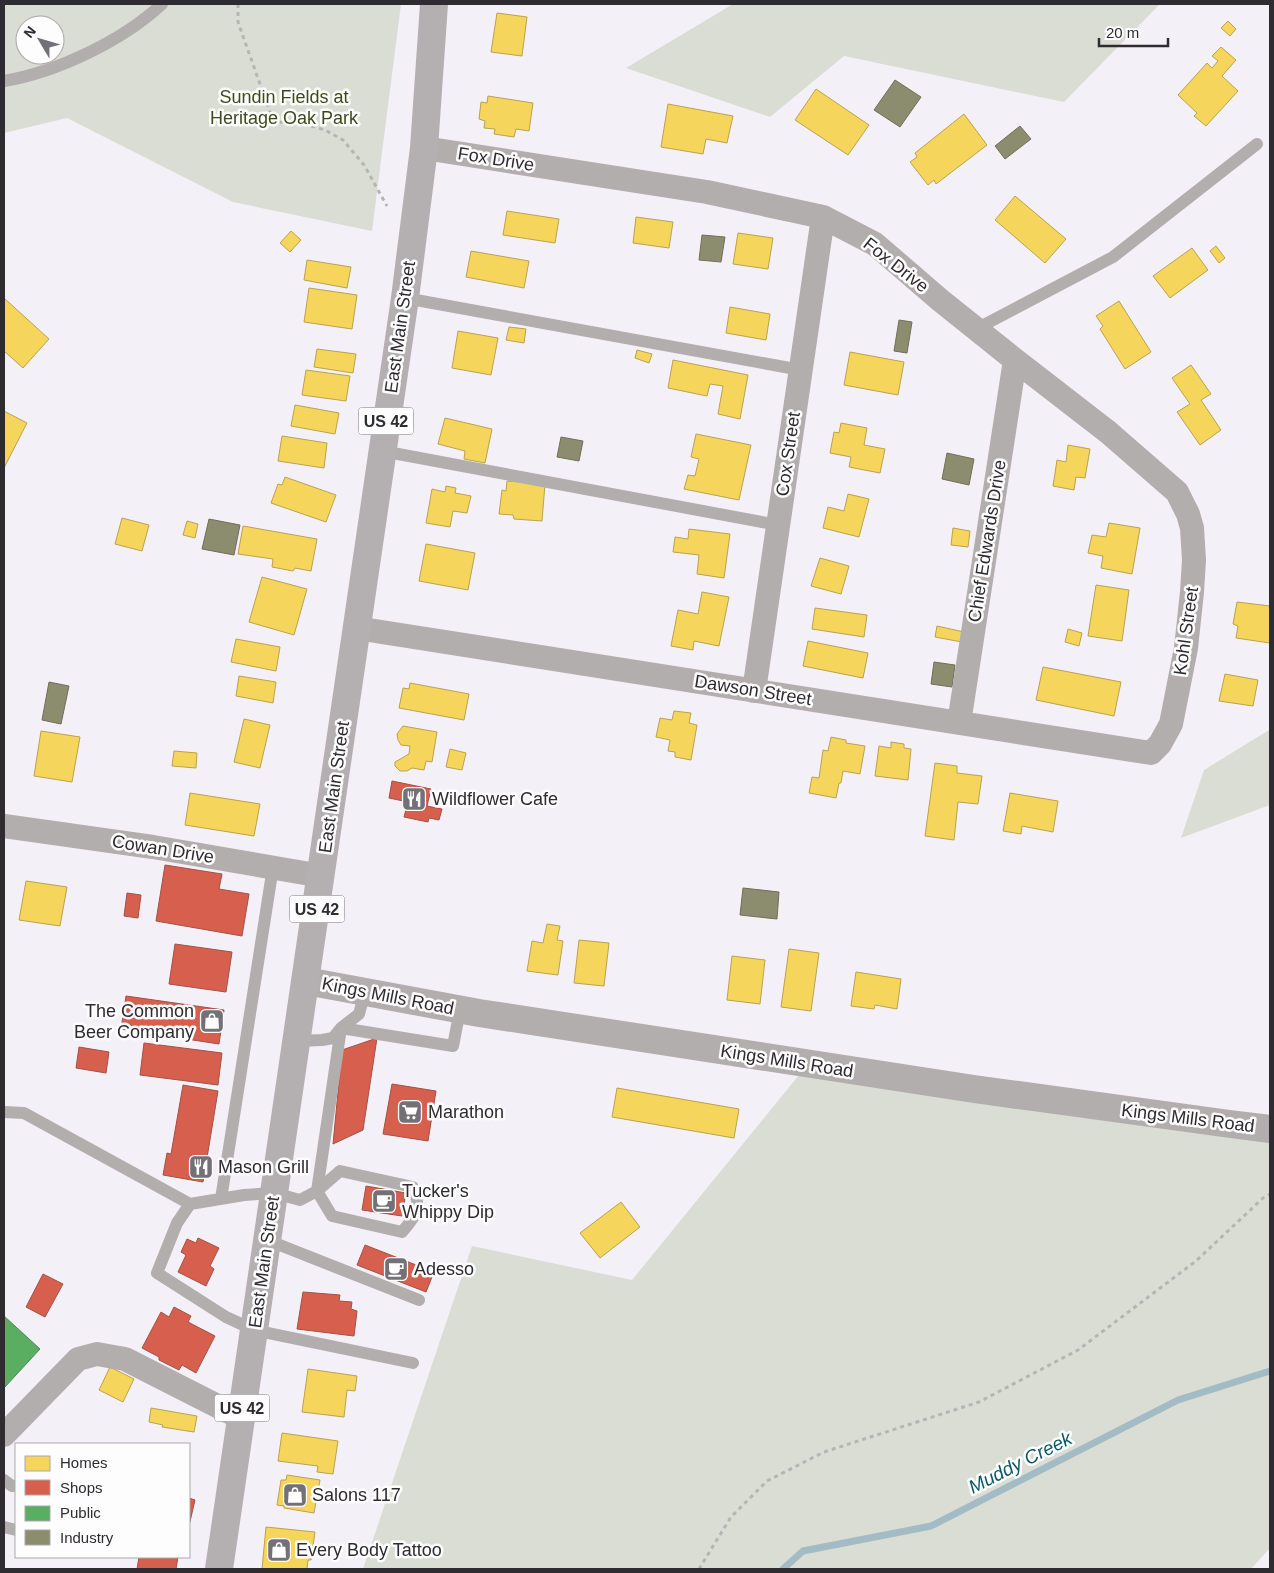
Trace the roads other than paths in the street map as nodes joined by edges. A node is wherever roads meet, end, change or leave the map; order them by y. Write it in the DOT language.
graph roads {
  1 [pos="162,4"];
  2 [pos="434,4"];
  3 [pos="4,81"];
  4 [pos="1257,144"];
  5 [pos="424,148"];
  6 [pos="823,217"];
  7 [pos="405,298"];
  8 [pos="976,329"];
  9 [pos="1015,360"];
  10 [pos="801,370"];
  11 [pos="382,451"];
  12 [pos="1182,503"];
  13 [pos="778,525"];
  14 [pos="356,628"];
  15 [pos="754,691"];
  16 [pos="959,723"];
  17 [pos="1151,752"];
  18 [pos="4,826"];
  19 [pos="273,868"];
  20 [pos="322,876"];
  21 [pos="306,981"];
  22 [pos="365,992"];
  23 [pos="460,1010"];
  24 [pos="341,1028"];
  25 [pos="297,1041"];
  26 [pos="4,1112"];
  27 [pos="1270,1129"];
  28 [pos="317,1191"];
  29 [pos="274,1193"];
  30 [pos="221,1199"];
  31 [pos="190,1204"];
  32 [pos="267,1240"];
  33 [pos="419,1300"];
  34 [pos="254,1330"];
  35 [pos="413,1363"];
  36 [pos="241,1418"];
  37 [pos="4,1435"];
  38 [pos="4,1480"];
  39 [pos="15,1486"];
  40 [pos="219,1569"];
  1 -- 3 [label="lane"];
  2 -- 5 [label="main road, East Main Street / US 42"];
  4 -- 8 [label="lane"];
  5 -- 6 [label="street, Fox Drive"];
  5 -- 7 [label="main road, East Main Street / US 42"];
  6 -- 8 [label="street, Fox Drive"];
  6 -- 10 [label="street, Cox Street"];
  7 -- 10 [label="lane"];
  7 -- 11 [label="main road, East Main Street / US 42"];
  8 -- 9 [label="street, Fox Drive"];
  9 -- 12 [label="street, Fox Drive"];
  9 -- 16 [label="street, Chief Edwards Drive"];
  10 -- 13 [label="street, Cox Street"];
  11 -- 13 [label="lane"];
  11 -- 14 [label="main road, East Main Street / US 42"];
  12 -- 17 [label="street, Kohl Street"];
  13 -- 15 [label="street, Cox Street"];
  14 -- 15 [label="street, Dawson Street"];
  14 -- 20 [label="main road, East Main Street / US 42"];
  15 -- 16 [label="street, Dawson Street"];
  16 -- 17 [label="street, Dawson Street"];
  18 -- 19 [label="street, Cowan Drive"];
  19 -- 20 [label="street, Cowan Drive"];
  19 -- 30 [label="lane"];
  20 -- 21 [label="main road, East Main Street / US 42"];
  21 -- 22 [label="street, Kings Mills Road"];
  21 -- 25 [label="main road, East Main Street / US 42"];
  22 -- 23 [label="street, Kings Mills Road"];
  22 -- 24 [label="lane"];
  23 -- 24 [label="lane"];
  23 -- 27 [label="street, Kings Mills Road"];
  24 -- 25 [label="lane"];
  24 -- 28 [label="lane"];
  25 -- 29 [label="main road, East Main Street / US 42"];
  26 -- 31 [label="lane"];
  28 -- 28 [label="lane"];
  28 -- 29 [label="lane"];
  29 -- 30 [label="lane"];
  29 -- 32 [label="main road, East Main Street / US 42"];
  30 -- 31 [label="lane"];
  31 -- 34 [label="lane"];
  32 -- 33 [label="lane"];
  32 -- 34 [label="main road, East Main Street / US 42"];
  34 -- 35 [label="lane"];
  34 -- 36 [label="main road, East Main Street / US 42"];
  36 -- 37 [label="street"];
  36 -- 40 [label="main road, East Main Street / US 42"];
  38 -- 39 [label="lane"];
}
